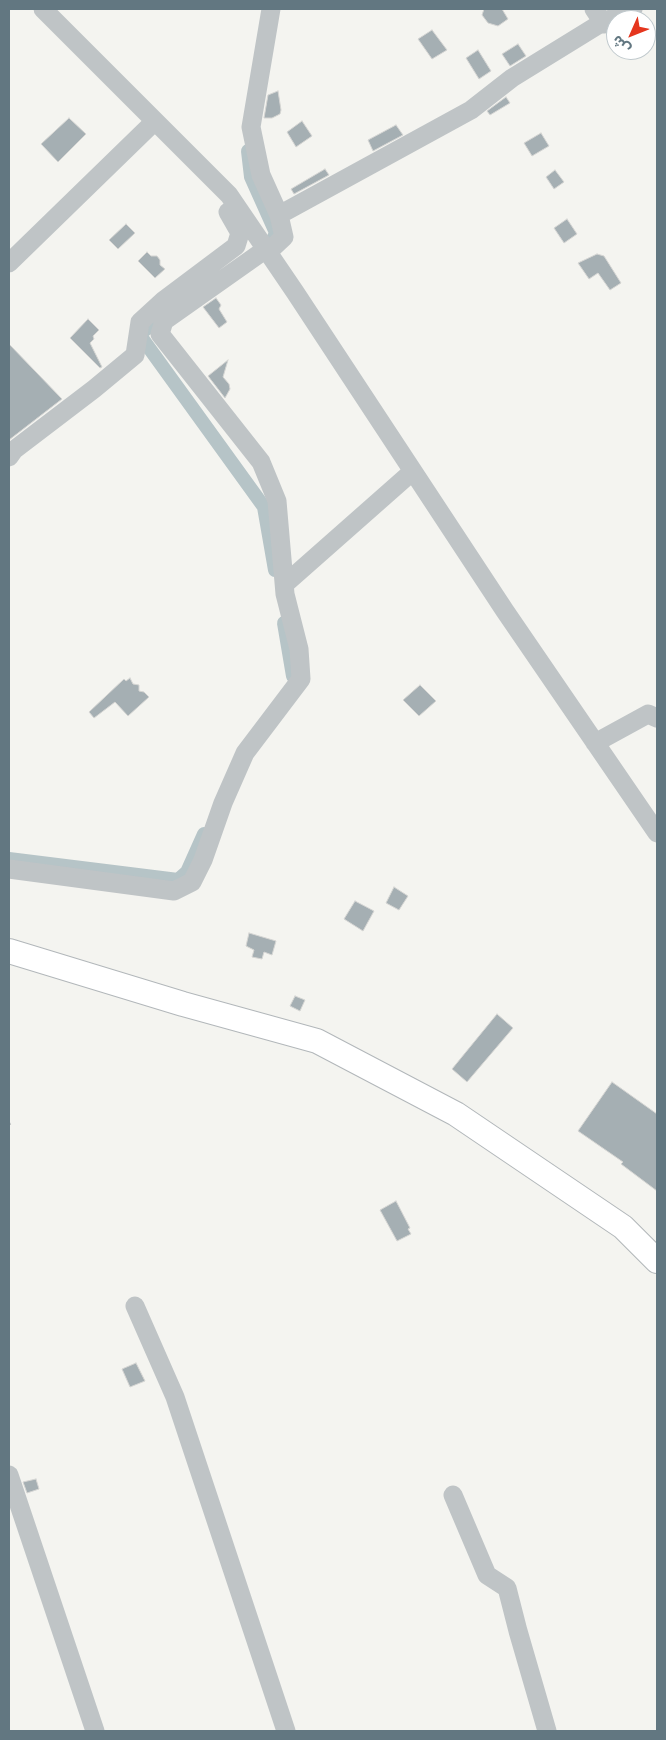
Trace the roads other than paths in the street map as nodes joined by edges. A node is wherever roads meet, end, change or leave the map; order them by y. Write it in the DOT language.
graph roads {
  1 [pos="43,9"];
  2 [pos="271,9"];
  3 [pos="633,9"];
  4 [pos="599,16"];
  5 [pos="155,121"];
  6 [pos="223,189"];
  7 [pos="279,215"];
  8 [pos="267,251"];
  9 [pos="9,263"];
  10 [pos="9,457"];
  11 [pos="413,471"];
  12 [pos="285,584"];
  13 [pos="657,718"];
  14 [pos="595,743"];
  15 [pos="654,823"];
  16 [pos="9,869"];
  17 [pos="9,951"];
  18 [pos="657,1261"];
  19 [pos="135,1306"];
  20 [pos="9,1475"];
  21 [pos="453,1495"];
  22 [pos="94,1731"];
  23 [pos="286,1731"];
  24 [pos="547,1731"];
  1 -- 5 [label="street"];
  2 -- 7 [label="street"];
  3 -- 4 [label="street"];
  4 -- 7 [label="street"];
  5 -- 6 [label="street"];
  5 -- 9 [label="street"];
  6 -- 8 [label="street"];
  6 -- 10 [label="street"];
  7 -- 8 [label="street"];
  8 -- 11 [label="street"];
  8 -- 12 [label="street"];
  11 -- 12 [label="street"];
  11 -- 14 [label="street"];
  12 -- 16 [label="street"];
  13 -- 14 [label="street"];
  14 -- 15 [label="street"];
  17 -- 18 [label="main road"];
  19 -- 23 [label="street"];
  20 -- 22 [label="street"];
  21 -- 24 [label="street"];
}
